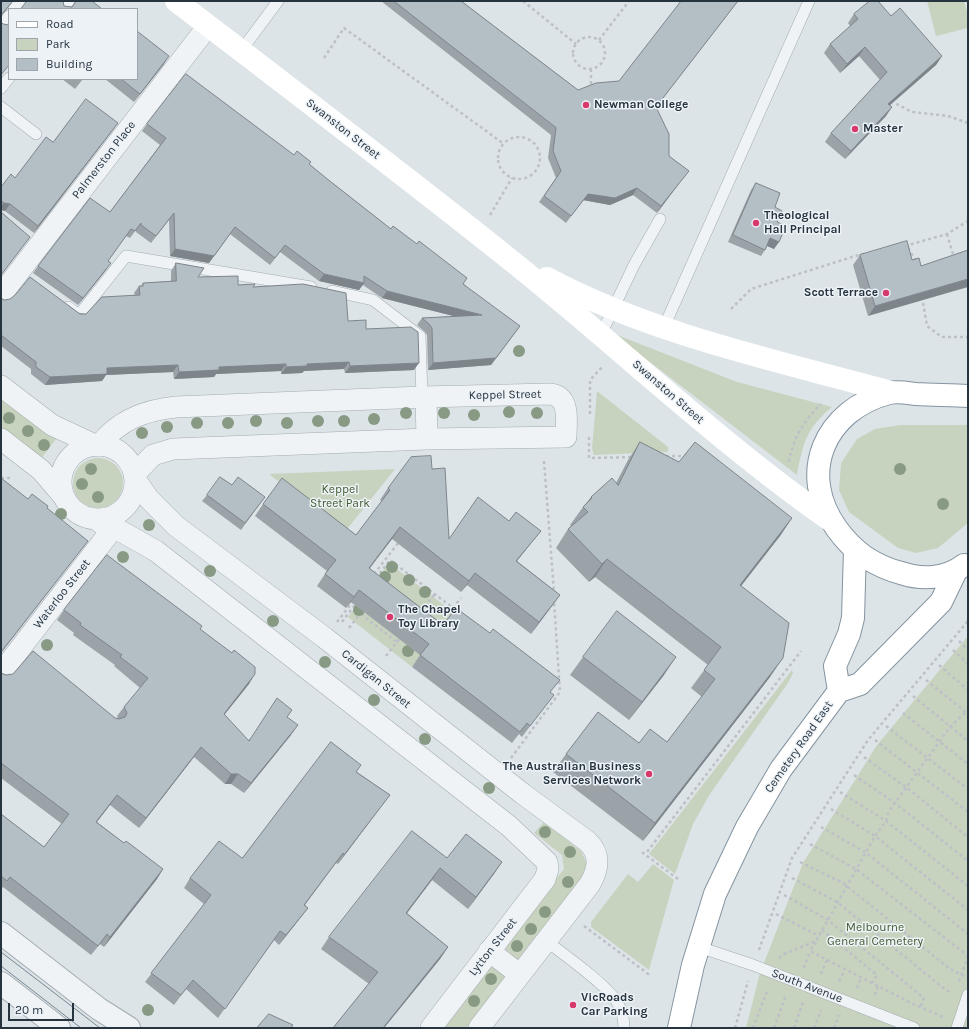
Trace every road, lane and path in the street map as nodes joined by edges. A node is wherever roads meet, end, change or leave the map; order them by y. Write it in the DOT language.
graph roads {
  1 [pos="176,1"];
  2 [pos="278,1"];
  3 [pos="523,1"];
  4 [pos="629,1"];
  5 [pos="809,1"];
  6 [pos="8,17"];
  7 [pos="208,26"];
  8 [pos="1,27"];
  9 [pos="599,40"];
  10 [pos="576,44"];
  11 [pos="240,50"];
  12 [pos="324,58"];
  13 [pos="591,69"];
  14 [pos="8,79"];
  15 [pos="1,88"];
  16 [pos="592,90"];
  17 [pos="884,102"];
  18 [pos="1,107"];
  19 [pos="968,123"];
  20 [pos="36,134"];
  21 [pos="504,144"];
  22 [pos="512,178"];
  23 [pos="660,219"];
  24 [pos="968,221"];
  25 [pos="477,234"];
  26 [pos="947,234"];
  27 [pos="907,246"];
  28 [pos="900,247"];
  29 [pos="872,252"];
  30 [pos="508,258"];
  31 [pos="955,262"];
  32 [pos="918,266"];
  33 [pos="921,290"];
  34 [pos="1,295"];
  35 [pos="61,302"];
  36 [pos="613,309"];
  37 [pos="731,309"];
  38 [pos="664,327"];
  39 [pos="598,332"];
  40 [pos="968,337"];
  41 [pos="590,380"];
  42 [pos="1,386"];
  43 [pos="891,392"];
  44 [pos="968,396"];
  45 [pos="424,397"];
  46 [pos="821,404"];
  47 [pos="590,420"];
  48 [pos="589,435"];
  49 [pos="1,439"];
  50 [pos="428,440"];
  51 [pos="98,446"];
  52 [pos="663,456"];
  53 [pos="685,456"];
  54 [pos="641,457"];
  55 [pos="544,461"];
  56 [pos="788,465"];
  57 [pos="134,477"];
  58 [pos="1,478"];
  59 [pos="10,478"];
  60 [pos="66,499"];
  61 [pos="98,519"];
  62 [pos="831,521"];
  63 [pos="402,538"];
  64 [pos="855,549"];
  65 [pos="962,566"];
  66 [pos="434,594"];
  67 [pos="272,598"];
  68 [pos="461,598"];
  69 [pos="368,603"];
  70 [pos="421,612"];
  71 [pos="361,614"];
  72 [pos="968,621"];
  73 [pos="342,622"];
  74 [pos="250,625"];
  75 [pos="350,628"];
  76 [pos="402,636"];
  77 [pos="325,638"];
  78 [pos="959,641"];
  79 [pos="397,642"];
  80 [pos="953,650"];
  81 [pos="968,650"];
  82 [pos="801,651"];
  83 [pos="386,656"];
  84 [pos="968,664"];
  85 [pos="939,665"];
  86 [pos="1,673"];
  87 [pos="926,680"];
  88 [pos="968,690"];
  89 [pos="839,691"];
  90 [pos="913,696"];
  91 [pos="417,712"];
  92 [pos="967,712"];
  93 [pos="903,714"];
  94 [pos="886,726"];
  95 [pos="950,727"];
  96 [pos="396,738"];
  97 [pos="875,740"];
  98 [pos="940,741"];
  99 [pos="968,741"];
  100 [pos="864,757"];
  101 [pos="928,757"];
  102 [pos="968,764"];
  103 [pos="917,772"];
  104 [pos="498,774"];
  105 [pos="854,776"];
  106 [pos="906,787"];
  107 [pos="968,789"];
  108 [pos="840,792"];
  109 [pos="895,803"];
  110 [pos="831,809"];
  111 [pos="968,812"];
  112 [pos="886,821"];
  113 [pos="821,827"];
  114 [pos="875,836"];
  115 [pos="968,837"];
  116 [pos="810,844"];
  117 [pos="865,852"];
  118 [pos="968,861"];
  119 [pos="800,862"];
  120 [pos="856,869"];
  121 [pos="792,878"];
  122 [pos="678,879"];
  123 [pos="847,886"];
  124 [pos="968,886"];
  125 [pos="784,895"];
  126 [pos="837,902"];
  127 [pos="968,910"];
  128 [pos="776,914"];
  129 [pos="828,920"];
  130 [pos="584,926"];
  131 [pos="822,930"];
  132 [pos="1,932"];
  133 [pos="968,934"];
  134 [pos="819,936"];
  135 [pos="546,941"];
  136 [pos="816,941"];
  137 [pos="699,947"];
  138 [pos="489,951"];
  139 [pos="968,956"];
  140 [pos="753,965"];
  141 [pos="769,971"];
  142 [pos="519,974"];
  143 [pos="651,976"];
  144 [pos="968,978"];
  145 [pos="792,980"];
  146 [pos="1,983"];
  147 [pos="872,983"];
  148 [pos="809,987"];
  149 [pos="967,997"];
  150 [pos="920,1008"];
  151 [pos="958,1025"];
  152 [pos="59,1028"];
  153 [pos="129,1028"];
  154 [pos="431,1028"];
  155 [pos="479,1028"];
  156 [pos="624,1028"];
  157 [pos="680,1028"];
  158 [pos="735,1028"];
  159 [pos="753,1028"];
  160 [pos="774,1028"];
  161 [pos="794,1028"];
  162 [pos="914,1028"];
  1 -- 7 [label="main road, Swanston Street"];
  2 -- 11 [label="lane"];
  3 -- 10 [label="path"];
  4 -- 9 [label="path"];
  5 -- 38 [label="lane"];
  6 -- 8 [label="lane"];
  7 -- 11 [label="main road, Swanston Street"];
  7 -- 34 [label="street, Palmerston Place"];
  9 -- 10 [label="path"];
  9 -- 13 [label="path"];
  10 -- 13 [label="path"];
  11 -- 25 [label="main road, Swanston Street"];
  12 -- 21 [label="path"];
  13 -- 16 [label="path"];
  14 -- 15 [label="lane"];
  17 -- 19 [label="path"];
  18 -- 20 [label="lane"];
  21 -- 22 [label="path"];
  21 -- 22 [label="path"];
  22 -- 25 [label="path"];
  23 -- 36 [label="lane"];
  24 -- 26 [label="path"];
  25 -- 30 [label="main road, Swanston Street"];
  26 -- 27 [label="path"];
  26 -- 31 [label="path"];
  27 -- 28 [label="path"];
  27 -- 32 [label="path"];
  29 -- 37 [label="path"];
  30 -- 36 [label="main road, Swanston Street"];
  30 -- 39 [label="main road, Swanston Street"];
  33 -- 40 [label="path"];
  35 -- 45 [label="lane"];
  36 -- 38 [label="main road, Swanston Street"];
  36 -- 39 [label="lane"];
  38 -- 43 [label="main road, Swanston Street"];
  39 -- 62 [label="main road, Swanston Street"];
  41 -- 47 [label="path"];
  42 -- 51 [label="street"];
  43 -- 44 [label="main road, Swanston Street"];
  43 -- 62 [label="main road"];
  45 -- 50 [label="street"];
  45 -- 50 [label="street, Keppel Street"];
  45 -- 51 [label="street, Keppel Street"];
  46 -- 56 [label="path"];
  48 -- 54 [label="path"];
  49 -- 60 [label="street"];
  50 -- 57 [label="street, Keppel Street"];
  51 -- 57 [label="street"];
  51 -- 60 [label="street"];
  52 -- 53 [label="path"];
  55 -- 104 [label="path"];
  57 -- 61 [label="street"];
  57 -- 67 [label="street, Cardigan Street"];
  58 -- 59 [label="path"];
  60 -- 61 [label="street"];
  61 -- 74 [label="street"];
  61 -- 86 [label="street, Waterloo Street"];
  62 -- 64 [label="main road"];
  63 -- 66 [label="path"];
  64 -- 65 [label="main road"];
  64 -- 89 [label="main road, Cemetery Road East"];
  65 -- 89 [label="main road, Cemetery Road East"];
  66 -- 68 [label="path"];
  66 -- 70 [label="path"];
  67 -- 74 [label="street"];
  67 -- 77 [label="street, Cardigan Street"];
  69 -- 71 [label="path"];
  71 -- 75 [label="path"];
  71 -- 79 [label="path"];
  72 -- 140 [label="path"];
  73 -- 77 [label="path"];
  74 -- 96 [label="street"];
  76 -- 79 [label="path"];
  77 -- 91 [label="street, Cardigan Street"];
  78 -- 81 [label="path"];
  79 -- 83 [label="path"];
  80 -- 84 [label="path"];
  82 -- 122 [label="path"];
  85 -- 88 [label="path"];
  87 -- 92 [label="path"];
  89 -- 137 [label="main road, Cemetery Road East"];
  90 -- 95 [label="path"];
  91 -- 96 [label="street"];
  91 -- 104 [label="street, Cardigan Street"];
  92 -- 95 [label="path"];
  93 -- 98 [label="path"];
  94 -- 101 [label="path"];
  95 -- 98 [label="path"];
  95 -- 99 [label="path"];
  96 -- 138 [label="street, Lytton Street"];
  97 -- 103 [label="path"];
  98 -- 101 [label="path"];
  98 -- 102 [label="path"];
  100 -- 106 [label="path"];
  101 -- 103 [label="path"];
  101 -- 107 [label="path"];
  103 -- 106 [label="path"];
  103 -- 111 [label="path"];
  104 -- 135 [label="street, Cardigan Street"];
  105 -- 109 [label="path"];
  106 -- 109 [label="path"];
  106 -- 115 [label="path"];
  108 -- 112 [label="path"];
  109 -- 112 [label="path"];
  109 -- 118 [label="path"];
  110 -- 114 [label="path"];
  112 -- 114 [label="path"];
  112 -- 124 [label="path"];
  113 -- 117 [label="path"];
  114 -- 117 [label="path"];
  114 -- 127 [label="path"];
  116 -- 120 [label="path"];
  117 -- 120 [label="path"];
  117 -- 133 [label="path"];
  119 -- 123 [label="path"];
  120 -- 123 [label="path"];
  120 -- 139 [label="path"];
  121 -- 126 [label="path"];
  123 -- 126 [label="path"];
  123 -- 144 [label="path"];
  125 -- 129 [label="path"];
  126 -- 129 [label="path"];
  126 -- 149 [label="path"];
  128 -- 134 [label="path"];
  129 -- 131 [label="path"];
  129 -- 150 [label="path"];
  130 -- 143 [label="path"];
  131 -- 134 [label="path"];
  131 -- 147 [label="path"];
  132 -- 153 [label="street"];
  134 -- 136 [label="path"];
  135 -- 142 [label="street"];
  135 -- 156 [label="lane"];
  136 -- 141 [label="path"];
  136 -- 147 [label="path"];
  137 -- 140 [label="lane, South Avenue"];
  137 -- 157 [label="main road, Cemetery Road East"];
  138 -- 142 [label="street"];
  138 -- 154 [label="street, Lytton Street"];
  140 -- 141 [label="lane, South Avenue"];
  140 -- 158 [label="path"];
  141 -- 145 [label="lane, South Avenue"];
  141 -- 159 [label="path"];
  142 -- 155 [label="street"];
  145 -- 148 [label="lane, South Avenue"];
  145 -- 160 [label="path"];
  146 -- 152 [label="street"];
  147 -- 150 [label="path"];
  148 -- 161 [label="path"];
  148 -- 162 [label="lane, South Avenue"];
  149 -- 151 [label="lane"];
  150 -- 151 [label="path"];
}
